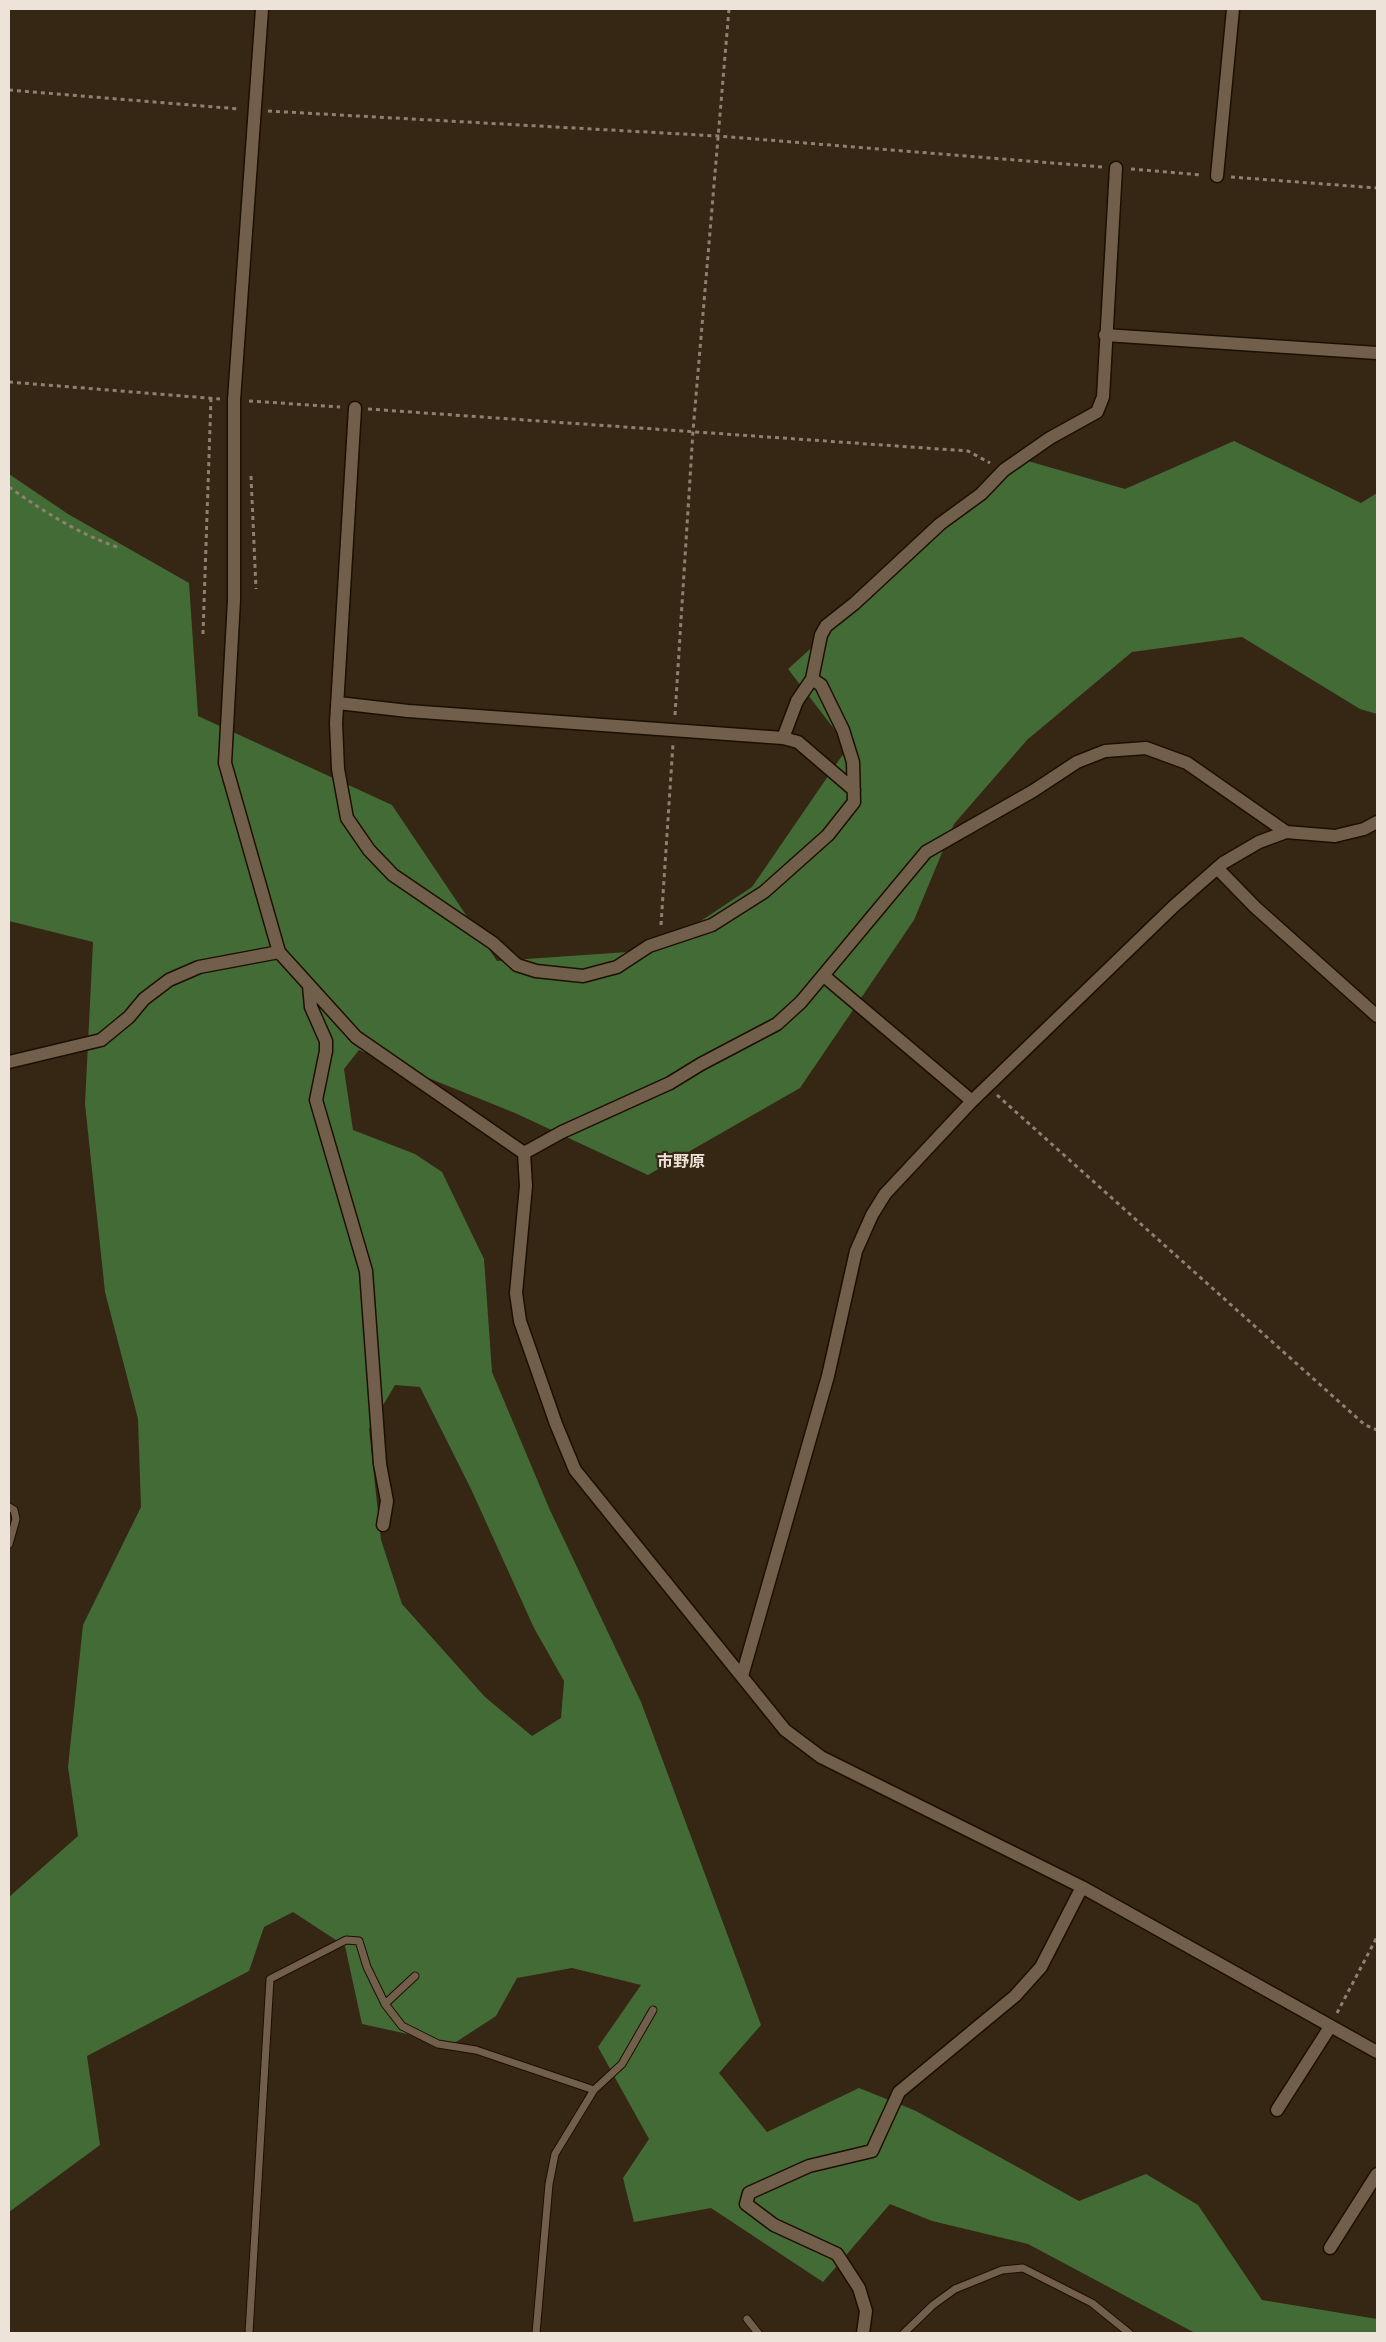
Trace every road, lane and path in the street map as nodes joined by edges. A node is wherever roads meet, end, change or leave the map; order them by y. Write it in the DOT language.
graph roads {
  1 [pos="262,9"];
  2 [pos="729,9"];
  3 [pos="1233,9"];
  4 [pos="9,90"];
  5 [pos="254,110"];
  6 [pos="718,136"];
  7 [pos="1116,168"];
  8 [pos="1217,176"];
  9 [pos="1377,188"];
  10 [pos="1105,335"];
  11 [pos="1377,353"];
  12 [pos="9,382"];
  13 [pos="211,398"];
  14 [pos="234,400"];
  15 [pos="248,401"];
  16 [pos="355,408"];
  17 [pos="249,411"];
  18 [pos="693,430"];
  19 [pos="251,470"];
  20 [pos="1004,470"];
  21 [pos="9,486"];
  22 [pos="117,547"];
  23 [pos="256,589"];
  24 [pos="203,634"];
  25 [pos="812,679"];
  26 [pos="338,703"];
  27 [pos="674,729"];
  28 [pos="782,738"];
  29 [pos="854,790"];
  30 [pos="1377,822"];
  31 [pos="1286,832"];
  32 [pos="1217,868"];
  33 [pos="661,926"];
  34 [pos="279,952"];
  35 [pos="824,976"];
  36 [pos="309,986"];
  37 [pos="1377,1016"];
  38 [pos="9,1061"];
  39 [pos="988,1086"];
  40 [pos="972,1100"];
  41 [pos="524,1152"];
  42 [pos="1377,1430"];
  43 [pos="9,1507"];
  44 [pos="383,1525"];
  45 [pos="9,1544"];
  46 [pos="742,1676"];
  47 [pos="1082,1887"];
  48 [pos="1377,1937"];
  49 [pos="415,1976"];
  50 [pos="386,2004"];
  51 [pos="653,2010"];
  52 [pos="1330,2027"];
  53 [pos="1377,2052"];
  54 [pos="594,2090"];
  55 [pos="1277,2110"];
  56 [pos="1377,2174"];
  57 [pos="1330,2248"];
  58 [pos="747,2319"];
  59 [pos="1125,2332"];
  60 [pos="249,2333"];
  61 [pos="536,2333"];
  62 [pos="758,2333"];
  63 [pos="863,2333"];
  64 [pos="904,2333"];
  1 -- 5 [label="street"];
  2 -- 6 [label="path"];
  3 -- 8 [label="street"];
  4 -- 5 [label="path"];
  5 -- 6 [label="path"];
  5 -- 14 [label="street"];
  6 -- 7 [label="path"];
  6 -- 18 [label="path"];
  7 -- 8 [label="path"];
  7 -- 10 [label="street"];
  8 -- 9 [label="path"];
  10 -- 11 [label="street"];
  10 -- 20 [label="street"];
  12 -- 13 [label="path"];
  13 -- 14 [label="path"];
  13 -- 24 [label="path"];
  14 -- 15 [label="path"];
  14 -- 34 [label="street"];
  15 -- 16 [label="path"];
  15 -- 17 [label="path"];
  16 -- 18 [label="path"];
  16 -- 26 [label="street"];
  18 -- 20 [label="path"];
  18 -- 27 [label="path"];
  19 -- 23 [label="path"];
  20 -- 25 [label="street"];
  21 -- 22 [label="path"];
  25 -- 28 [label="street"];
  25 -- 29 [label="street"];
  26 -- 27 [label="street"];
  26 -- 29 [label="street"];
  27 -- 28 [label="street"];
  27 -- 33 [label="path"];
  28 -- 29 [label="street"];
  30 -- 31 [label="street"];
  31 -- 32 [label="street"];
  31 -- 35 [label="street"];
  32 -- 37 [label="street"];
  32 -- 39 [label="street"];
  34 -- 36 [label="street"];
  34 -- 38 [label="street"];
  35 -- 40 [label="street"];
  35 -- 41 [label="street"];
  36 -- 41 [label="street"];
  36 -- 44 [label="street"];
  39 -- 40 [label="street"];
  39 -- 42 [label="path"];
  40 -- 46 [label="street"];
  41 -- 46 [label="street"];
  43 -- 45 [label="lane"];
  46 -- 47 [label="street"];
  47 -- 52 [label="street"];
  47 -- 63 [label="street"];
  48 -- 52 [label="path"];
  49 -- 50 [label="lane"];
  50 -- 54 [label="lane"];
  50 -- 60 [label="lane"];
  51 -- 54 [label="lane"];
  52 -- 53 [label="street"];
  52 -- 55 [label="street"];
  54 -- 61 [label="lane"];
  56 -- 57 [label="street"];
  58 -- 62 [label="lane"];
  59 -- 64 [label="lane"];
}
